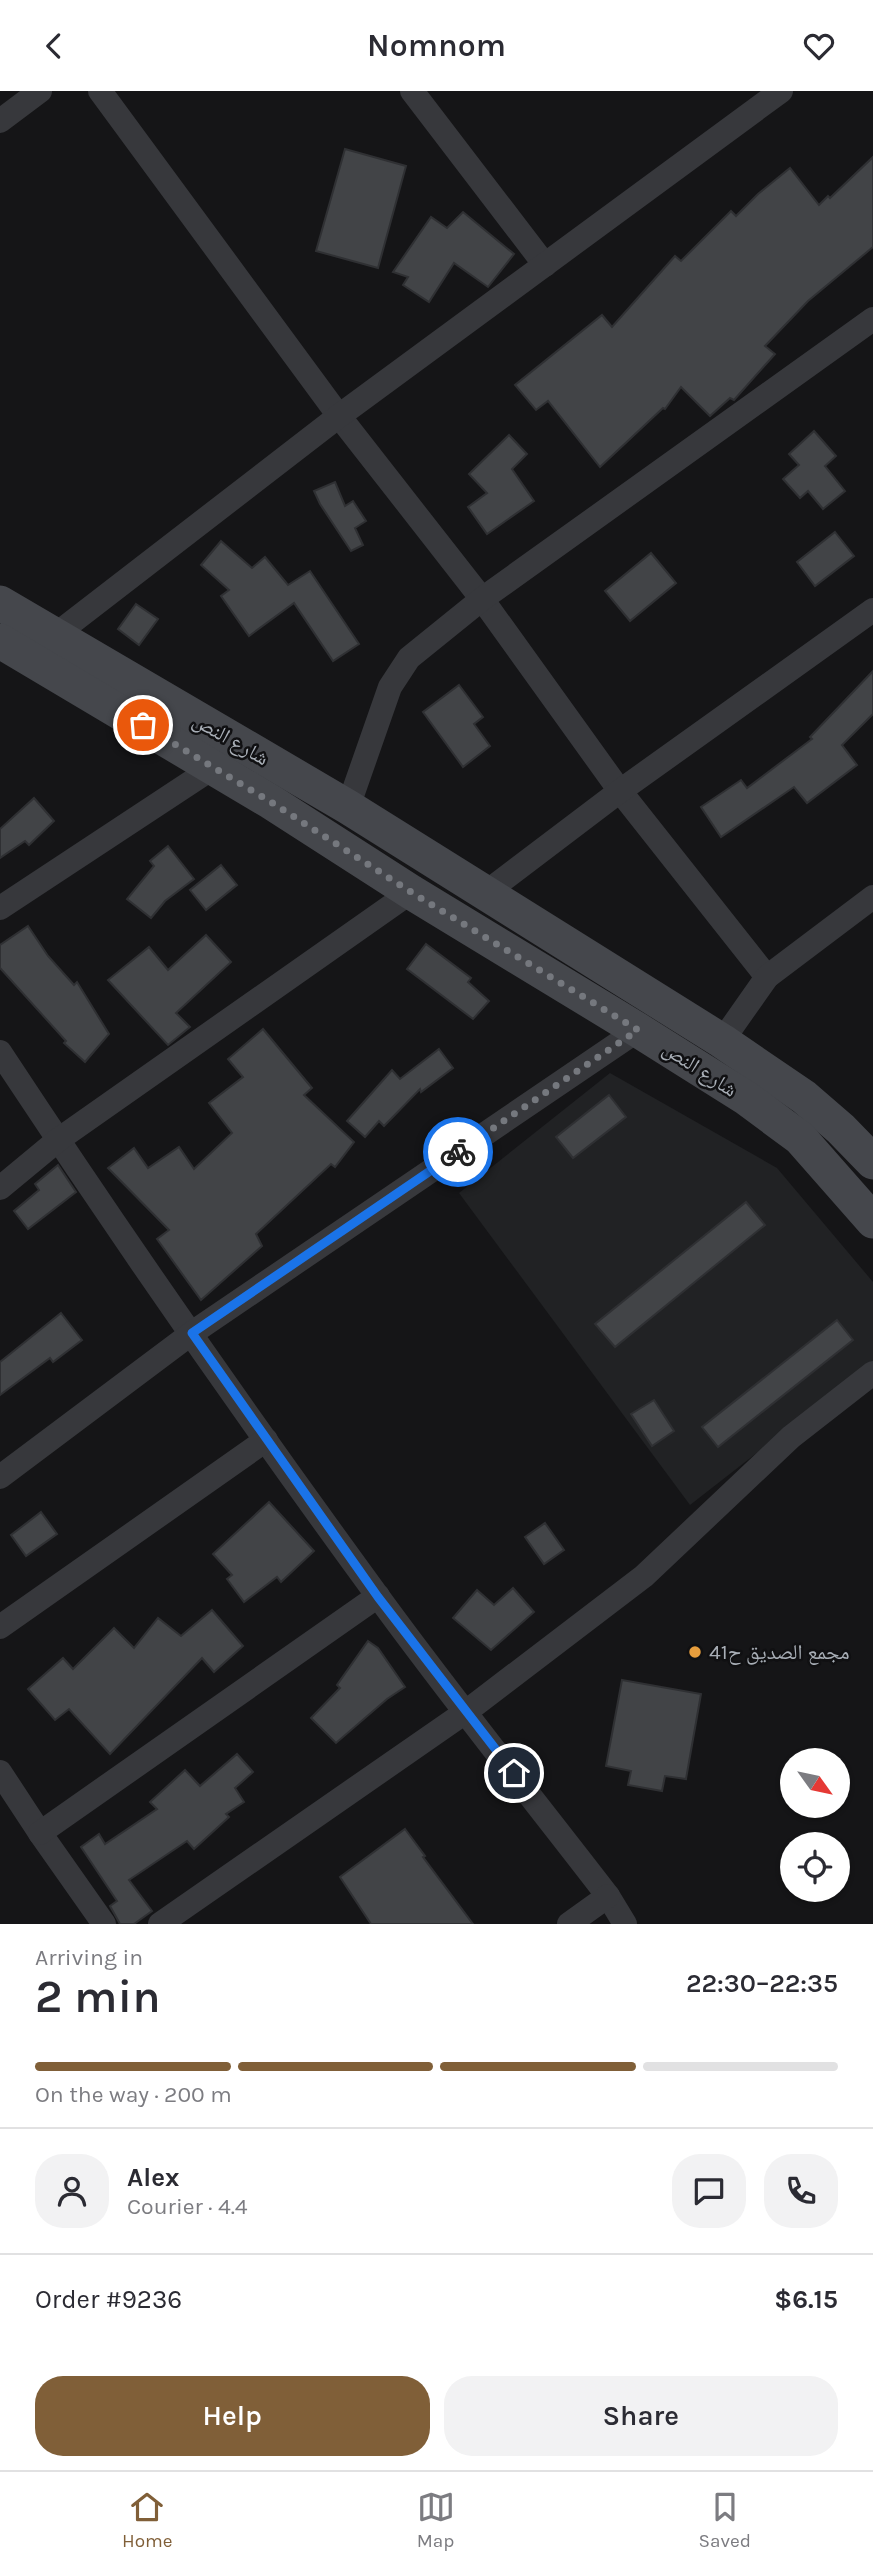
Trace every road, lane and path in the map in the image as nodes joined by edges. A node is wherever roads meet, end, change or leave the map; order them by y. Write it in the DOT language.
graph roads {
  1 [pos="40,91"];
  2 [pos="100,91"];
  3 [pos="412,91"];
  4 [pos="781,91"];
  5 [pos="0,121"];
  6 [pos="545,265"];
  7 [pos="869,330"];
  8 [pos="339,416"];
  9 [pos="482,599"];
  10 [pos="0,603"];
  11 [pos="873,610"];
  12 [pos="54,636"];
  13 [pos="0,641"];
  14 [pos="214,767"];
  15 [pos="620,791"];
  16 [pos="348,807"];
  17 [pos="411,892"];
  18 [pos="484,894"];
  19 [pos="873,898"];
  20 [pos="0,908"];
  21 [pos="767,977"];
  22 [pos="638,1030"];
  23 [pos="722,1041"];
  24 [pos="0,1052"];
  25 [pos="58,1140"];
  26 [pos="873,1162"];
  27 [pos="0,1188"];
  28 [pos="873,1221"];
  29 [pos="192,1333"];
  30 [pos="873,1373"];
  31 [pos="266,1440"];
  32 [pos="0,1477"];
  33 [pos="378,1597"];
  34 [pos="0,1627"];
  35 [pos="467,1711"];
  36 [pos="0,1772"];
  37 [pos="40,1833"];
  38 [pos="608,1896"];
  39 [pos="104,1924"];
  40 [pos="160,1924"];
  41 [pos="569,1924"];
  42 [pos="625,1924"];
  1 -- 5 [label="street"];
  2 -- 8 [label="street"];
  3 -- 6 [label="street"];
  4 -- 6 [label="street"];
  6 -- 8 [label="street"];
  7 -- 9 [label="street"];
  8 -- 9 [label="street"];
  8 -- 12 [label="street"];
  9 -- 15 [label="street"];
  9 -- 16 [label="street"];
  10 -- 12 [label="main road, شارع النص"];
  11 -- 15 [label="street"];
  12 -- 16 [label="main road, شارع النص"];
  13 -- 14 [label="main road, شارع النص"];
  14 -- 17 [label="main road, شارع النص"];
  14 -- 20 [label="street"];
  15 -- 18 [label="street"];
  15 -- 21 [label="street"];
  16 -- 18 [label="main road, شارع النص"];
  17 -- 22 [label="main road, شارع النص"];
  17 -- 25 [label="street"];
  18 -- 23 [label="main road, شارع النص"];
  19 -- 21 [label="street"];
  21 -- 23 [label="street"];
  22 -- 28 [label="main road, شارع النص"];
  22 -- 29 [label="street"];
  23 -- 26 [label="main road, شارع النص"];
  24 -- 25 [label="street"];
  25 -- 27 [label="street"];
  25 -- 29 [label="street"];
  29 -- 31 [label="street"];
  29 -- 32 [label="street"];
  30 -- 35 [label="street"];
  31 -- 33 [label="street"];
  31 -- 34 [label="street"];
  33 -- 35 [label="street"];
  33 -- 37 [label="street"];
  35 -- 38 [label="street"];
  35 -- 40 [label="street"];
  36 -- 37 [label="street"];
  37 -- 39 [label="street"];
  38 -- 41 [label="street"];
  38 -- 42 [label="street"];
}
